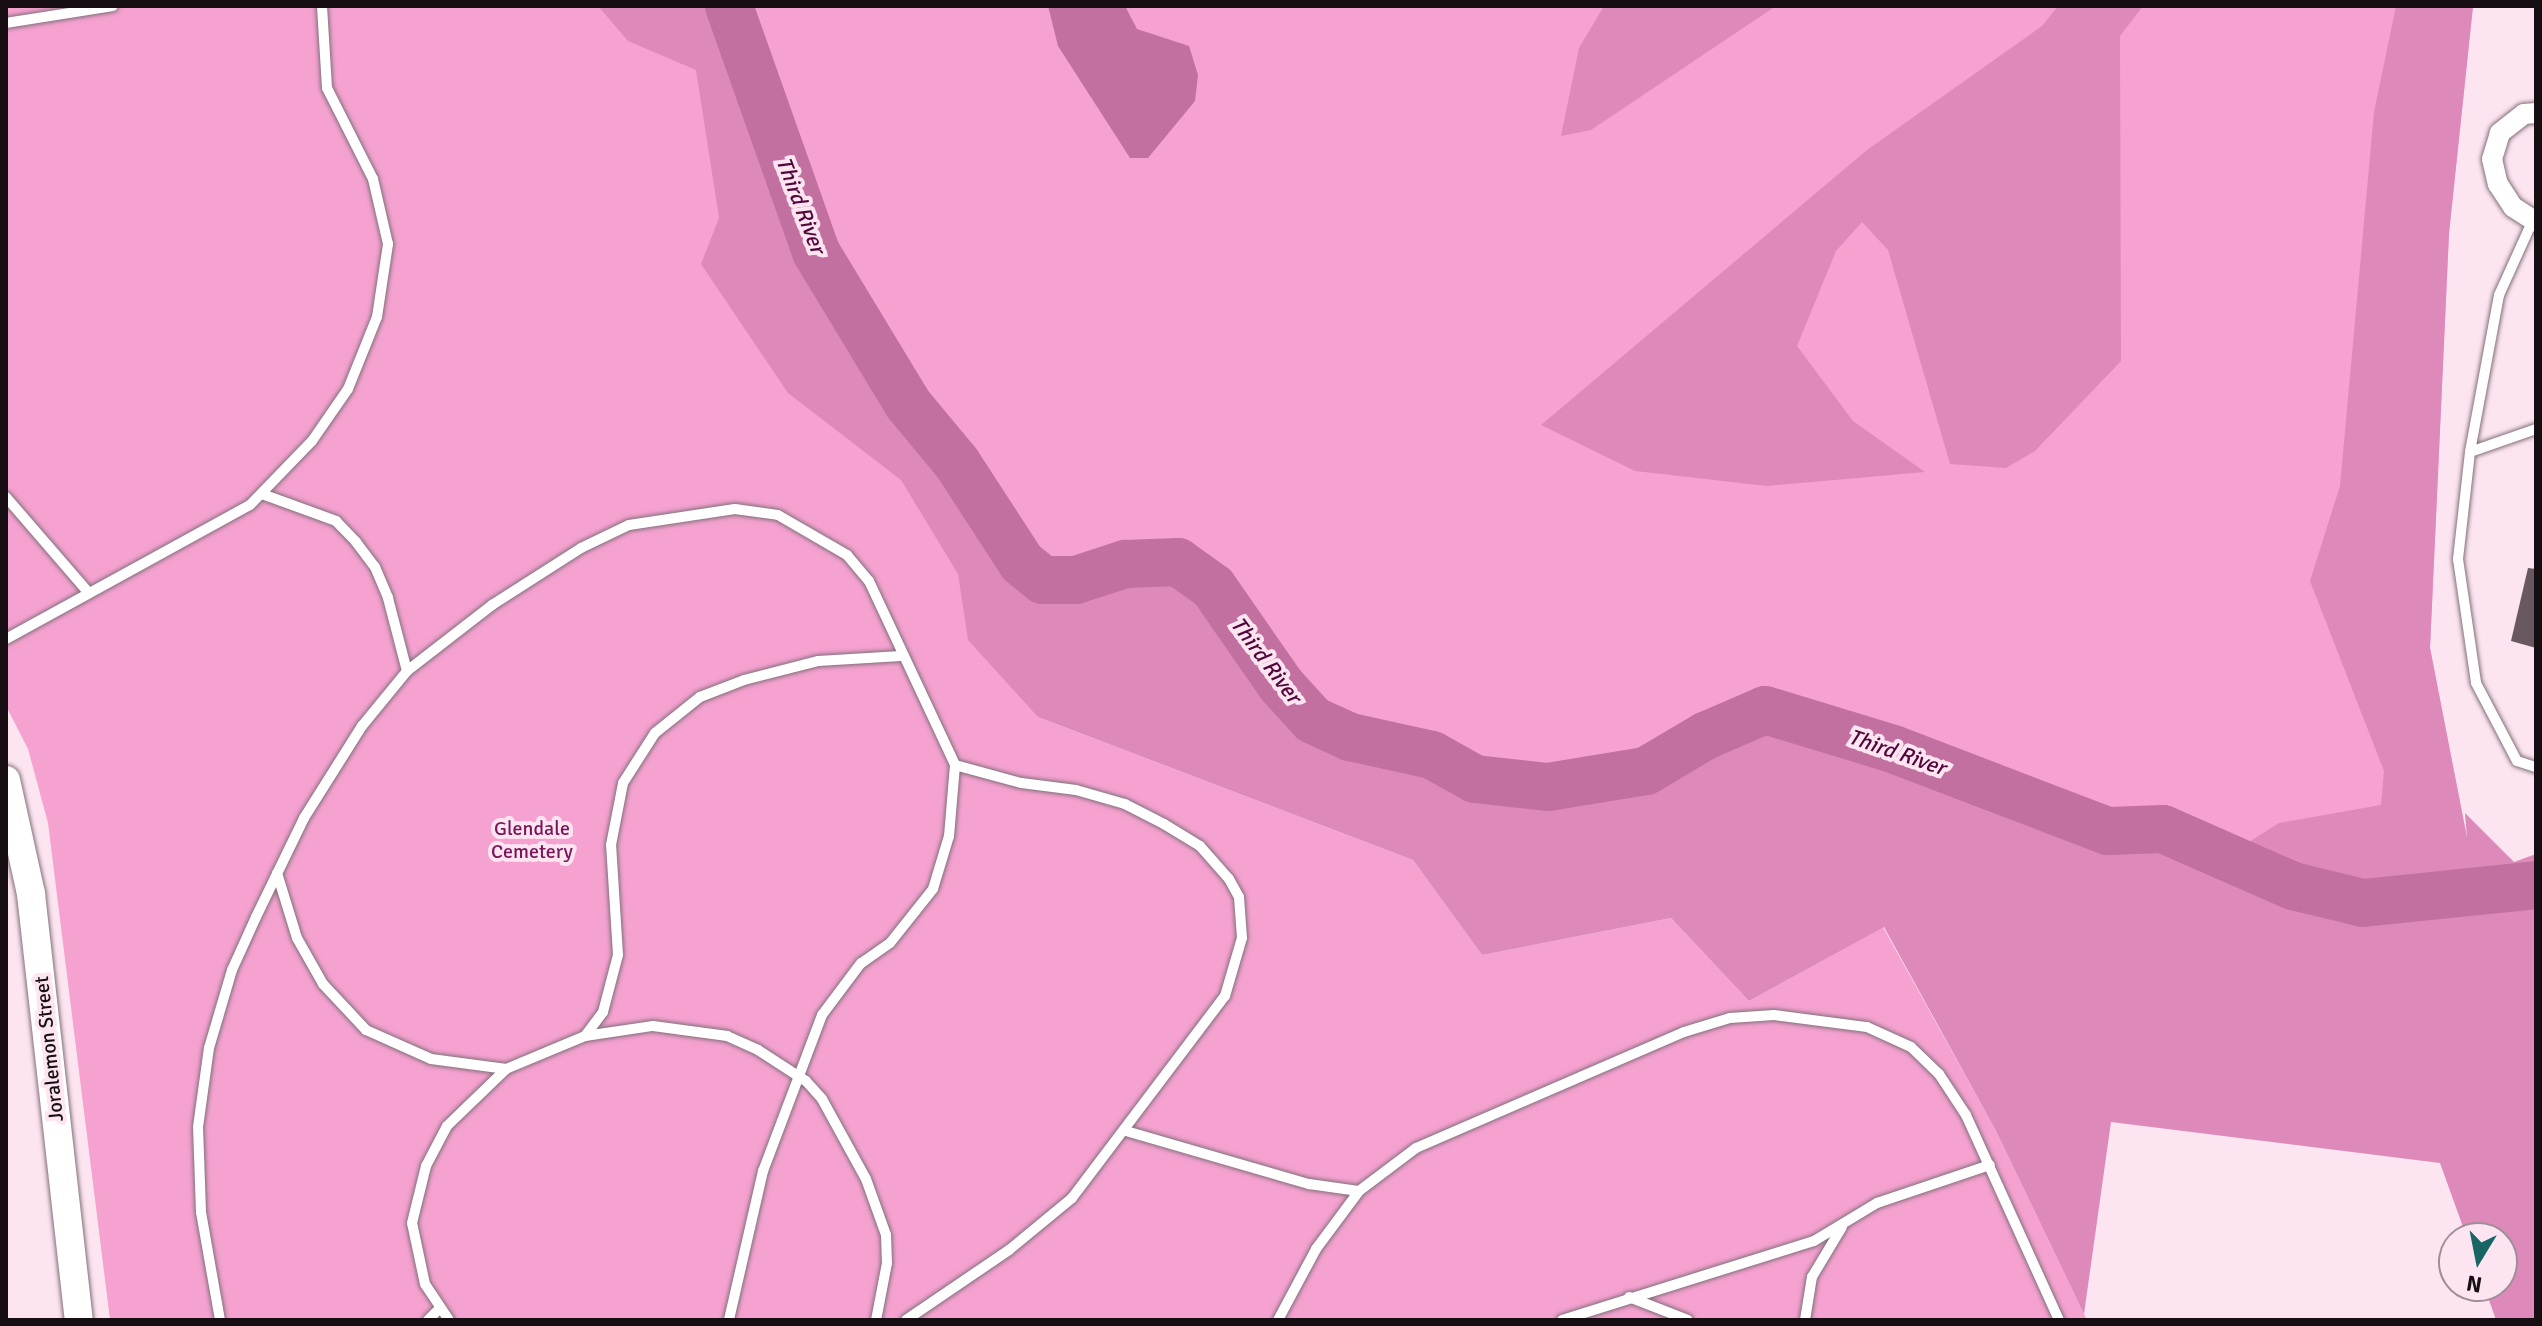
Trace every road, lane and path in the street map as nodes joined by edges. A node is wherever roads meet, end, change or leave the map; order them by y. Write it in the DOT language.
graph roads {
  1 [pos="113,6"];
  2 [pos="322,6"];
  3 [pos="6,23"];
  4 [pos="2536,113"];
  5 [pos="2534,222"];
  6 [pos="2536,429"];
  7 [pos="2470,452"];
  8 [pos="262,494"];
  9 [pos="6,497"];
  10 [pos="89,593"];
  11 [pos="6,639"];
  12 [pos="901,656"];
  13 [pos="407,671"];
  14 [pos="955,765"];
  15 [pos="2536,767"];
  16 [pos="6,780"];
  17 [pos="277,873"];
  18 [pos="585,1036"];
  19 [pos="506,1069"];
  20 [pos="799,1076"];
  21 [pos="1126,1131"];
  22 [pos="1990,1165"];
  23 [pos="1359,1191"];
  24 [pos="1845,1222"];
  25 [pos="1629,1297"];
  26 [pos="439,1309"];
  27 [pos="79,1320"];
  28 [pos="220,1320"];
  29 [pos="428,1320"];
  30 [pos="449,1320"];
  31 [pos="729,1320"];
  32 [pos="876,1320"];
  33 [pos="906,1320"];
  34 [pos="1278,1320"];
  35 [pos="1562,1320"];
  36 [pos="1688,1320"];
  37 [pos="1805,1320"];
  38 [pos="2059,1320"];
  1 -- 3 [label="lane"];
  2 -- 8 [label="lane"];
  4 -- 5 [label="street"];
  5 -- 7 [label="lane"];
  6 -- 7 [label="lane"];
  7 -- 15 [label="lane"];
  8 -- 10 [label="lane"];
  8 -- 13 [label="lane"];
  9 -- 10 [label="lane"];
  10 -- 11 [label="lane"];
  12 -- 13 [label="lane"];
  12 -- 14 [label="lane"];
  12 -- 18 [label="lane"];
  13 -- 17 [label="lane"];
  14 -- 20 [label="lane"];
  14 -- 21 [label="lane"];
  16 -- 27 [label="street, Joralemon Street"];
  17 -- 19 [label="lane"];
  17 -- 28 [label="lane"];
  18 -- 19 [label="lane"];
  18 -- 20 [label="lane"];
  19 -- 26 [label="lane"];
  20 -- 31 [label="lane"];
  20 -- 32 [label="lane"];
  21 -- 23 [label="lane"];
  21 -- 33 [label="lane"];
  22 -- 23 [label="lane"];
  22 -- 24 [label="lane"];
  22 -- 38 [label="lane"];
  23 -- 34 [label="lane"];
  24 -- 25 [label="lane"];
  24 -- 37 [label="lane"];
  25 -- 35 [label="lane"];
  25 -- 36 [label="lane"];
  26 -- 29 [label="lane"];
  26 -- 30 [label="lane"];
}
